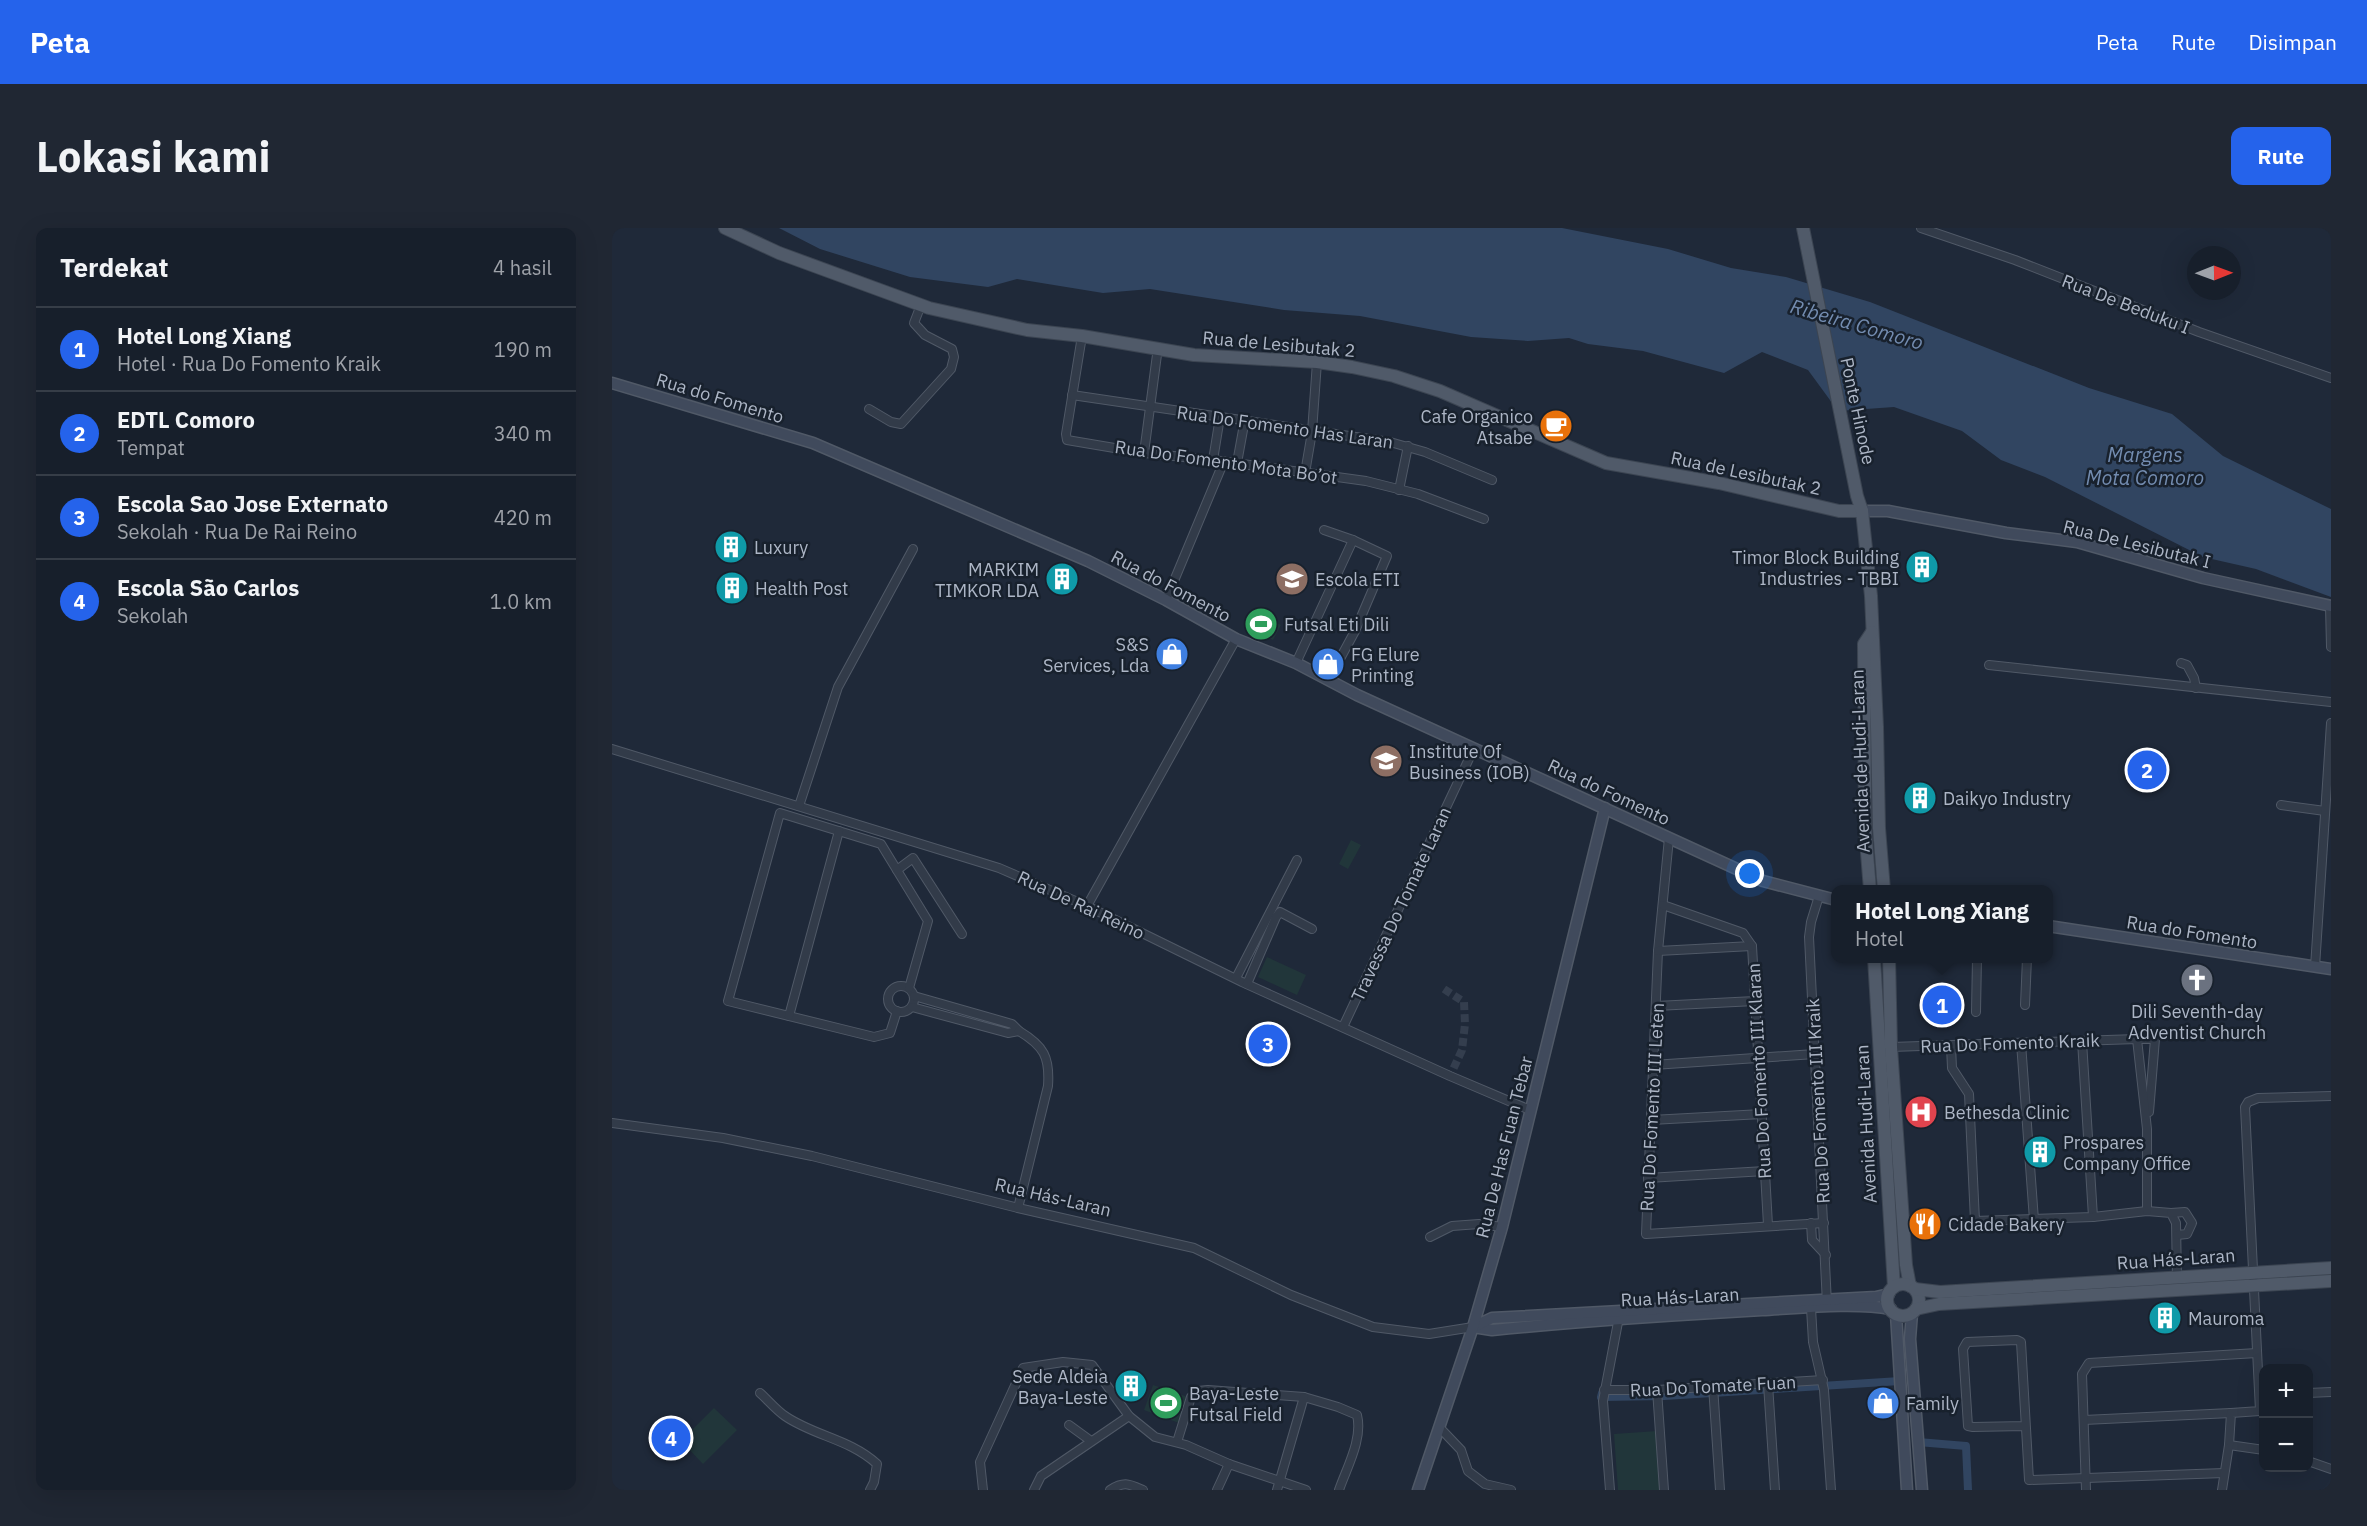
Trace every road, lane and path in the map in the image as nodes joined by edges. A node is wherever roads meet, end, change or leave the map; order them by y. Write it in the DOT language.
graph roads {
  1 [pos="725,228"];
  2 [pos="1803,228"];
  3 [pos="1921,228"];
  4 [pos="921,305"];
  5 [pos="1082,336"];
  6 [pos="1158,347"];
  7 [pos="1317,362"];
  8 [pos="2331,378"];
  9 [pos="612,383"];
  10 [pos="1072,395"];
  11 [pos="1150,408"];
  12 [pos="869,409"];
  13 [pos="1220,417"];
  14 [pos="1245,419"];
  15 [pos="1312,432"];
  16 [pos="1408,446"];
  17 [pos="1144,453"];
  18 [pos="1213,460"];
  19 [pos="1224,461"];
  20 [pos="1237,463"];
  21 [pos="1305,473"];
  22 [pos="1492,480"];
  23 [pos="1399,490"];
  24 [pos="1862,511"];
  25 [pos="1484,519"];
  26 [pos="1324,530"];
  27 [pos="1353,540"];
  28 [pos="913,549"];
  29 [pos="1166,600"];
  30 [pos="2331,606"];
  31 [pos="1872,632"];
  32 [pos="1236,639"];
  33 [pos="2331,647"];
  34 [pos="1296,663"];
  35 [pos="2181,663"];
  36 [pos="1989,665"];
  37 [pos="1329,679"];
  38 [pos="2196,688"];
  39 [pos="2331,702"];
  40 [pos="2331,723"];
  41 [pos="1474,748"];
  42 [pos="612,749"];
  43 [pos="2281,805"];
  44 [pos="799,806"];
  45 [pos="1605,808"];
  46 [pos="2325,811"];
  47 [pos="1865,828"];
  48 [pos="1879,828"];
  49 [pos="839,831"];
  50 [pos="1670,838"];
  51 [pos="1297,860"];
  52 [pos="897,870"];
  53 [pos="1870,885"];
  54 [pos="1884,885"];
  55 [pos="1819,896"];
  56 [pos="1831,899"];
  57 [pos="1663,905"];
  58 [pos="1087,906"];
  59 [pos="2053,927"];
  60 [pos="1312,929"];
  61 [pos="962,934"];
  62 [pos="1752,946"];
  63 [pos="1658,951"];
  64 [pos="1874,963"];
  65 [pos="1889,963"];
  66 [pos="1977,963"];
  67 [pos="2027,963"];
  68 [pos="2315,967"];
  69 [pos="2331,969"];
  70 [pos="1236,978"];
  71 [pos="1247,984"];
  72 [pos="909,988"];
  73 [pos="914,996"];
  74 [pos="1755,1001"];
  75 [pos="2025,1005"];
  76 [pos="1656,1006"];
  77 [pos="912,1007"];
  78 [pos="897,1011"];
  79 [pos="1976,1012"];
  80 [pos="789,1016"];
  81 [pos="1343,1027"];
  82 [pos="1019,1031"];
  83 [pos="2137,1039"];
  84 [pos="2082,1041"];
  85 [pos="2021,1043"];
  86 [pos="1951,1046"];
  87 [pos="1891,1047"];
  88 [pos="1815,1054"];
  89 [pos="1758,1058"];
  90 [pos="1653,1065"];
  91 [pos="2331,1096"];
  92 [pos="1530,1110"];
  93 [pos="1762,1114"];
  94 [pos="1651,1120"];
  95 [pos="612,1123"];
  96 [pos="2147,1129"];
  97 [pos="1765,1172"];
  98 [pos="1648,1178"];
  99 [pos="1018,1208"];
  100 [pos="2147,1210"];
  101 [pos="2171,1213"];
  102 [pos="2093,1216"];
  103 [pos="2034,1220"];
  104 [pos="1811,1223"];
  105 [pos="1824,1223"];
  106 [pos="1768,1225"];
  107 [pos="1502,1227"];
  108 [pos="2177,1235"];
  109 [pos="1430,1237"];
  110 [pos="1826,1255"];
  111 [pos="2331,1268"];
  112 [pos="2252,1272"];
  113 [pos="2331,1281"];
  114 [pos="2170,1282"];
  115 [pos="2254,1285"];
  116 [pos="1912,1287"];
  117 [pos="1891,1291"];
  118 [pos="1827,1303"];
  119 [pos="1810,1308"];
  120 [pos="1914,1311"];
  121 [pos="1893,1312"];
  122 [pos="1620,1314"];
  123 [pos="1473,1327"];
  124 [pos="2257,1353"];
  125 [pos="2259,1371"];
  126 [pos="1823,1380"];
  127 [pos="1768,1384"];
  128 [pos="1713,1386"];
  129 [pos="1604,1390"];
  130 [pos="1657,1390"];
  131 [pos="2331,1392"];
  132 [pos="760,1393"];
  133 [pos="2313,1393"];
  134 [pos="1304,1397"];
  135 [pos="2259,1411"];
  136 [pos="2231,1413"];
  137 [pos="1129,1416"];
  138 [pos="2084,1420"];
  139 [pos="1069,1425"];
  140 [pos="2025,1426"];
  141 [pos="1440,1428"];
  142 [pos="1091,1441"];
  143 [pos="1177,1442"];
  144 [pos="2229,1445"];
  145 [pos="2259,1449"];
  146 [pos="2313,1463"];
  147 [pos="1228,1464"];
  148 [pos="2331,1469"];
  149 [pos="2224,1473"];
  150 [pos="2086,1477"];
  151 [pos="1280,1481"];
  152 [pos="870,1490"];
  153 [pos="983,1490"];
  154 [pos="1034,1490"];
  155 [pos="1110,1490"];
  156 [pos="1143,1490"];
  157 [pos="1217,1490"];
  158 [pos="1277,1490"];
  159 [pos="1306,1490"];
  160 [pos="1339,1490"];
  161 [pos="1418,1490"];
  162 [pos="1511,1490"];
  163 [pos="1610,1490"];
  164 [pos="1664,1490"];
  165 [pos="1720,1490"];
  166 [pos="1775,1490"];
  167 [pos="1831,1490"];
  168 [pos="1907,1490"];
  169 [pos="1922,1490"];
  170 [pos="2086,1490"];
  171 [pos="2222,1490"];
  1 -- 4 [label="main road, Rua de Lesibutak 2"];
  2 -- 24 [label="main road, Ponte Hinode"];
  3 -- 8 [label="street, Rua De Beduku I"];
  4 -- 5 [label="main road, Rua de Lesibutak 2"];
  4 -- 12 [label="street"];
  5 -- 6 [label="main road, Rua de Lesibutak 2"];
  5 -- 10 [label="street, Rua Do Fomento Mota Bo’ot"];
  6 -- 7 [label="main road, Rua de Lesibutak 2"];
  6 -- 11 [label="street"];
  7 -- 15 [label="street"];
  7 -- 24 [label="main road, Rua de Lesibutak 2"];
  9 -- 29 [label="street, Rua do Fomento"];
  10 -- 11 [label="street, Rua Do Fomento Has Laran"];
  10 -- 17 [label="street, Rua Do Fomento Mota Bo’ot"];
  11 -- 13 [label="street, Rua Do Fomento Has Laran"];
  11 -- 17 [label="street"];
  13 -- 14 [label="street, Rua Do Fomento Has Laran"];
  13 -- 18 [label="street"];
  14 -- 15 [label="street, Rua Do Fomento Has Laran"];
  14 -- 20 [label="street"];
  15 -- 16 [label="street, Rua Do Fomento Has Laran"];
  15 -- 21 [label="street"];
  16 -- 22 [label="street, Rua Do Fomento Has Laran"];
  16 -- 23 [label="street"];
  17 -- 18 [label="street, Rua Do Fomento Mota Bo’ot"];
  18 -- 19 [label="street, Rua Do Fomento Mota Bo’ot"];
  19 -- 20 [label="street, Rua Do Fomento Mota Bo’ot"];
  19 -- 29 [label="street"];
  20 -- 21 [label="street, Rua Do Fomento Mota Bo’ot"];
  21 -- 23 [label="street, Rua Do Fomento Mota Bo’ot"];
  23 -- 25 [label="street, Rua Do Fomento Mota Bo’ot"];
  24 -- 30 [label="street, Rua De Lesibutak I"];
  24 -- 31 [label="main road, Avenida de Hudi-Laran"];
  26 -- 27 [label="street"];
  27 -- 34 [label="street"];
  27 -- 37 [label="street"];
  28 -- 44 [label="street"];
  29 -- 32 [label="street, Rua do Fomento"];
  30 -- 33 [label="street"];
  31 -- 47 [label="main road"];
  31 -- 48 [label="main road, Avenida de Hudi-Laran"];
  32 -- 34 [label="street, Rua do Fomento"];
  32 -- 58 [label="street"];
  34 -- 37 [label="street, Rua do Fomento"];
  35 -- 38 [label="street"];
  36 -- 38 [label="street"];
  37 -- 41 [label="street, Rua do Fomento"];
  38 -- 39 [label="street"];
  40 -- 46 [label="street"];
  41 -- 45 [label="street, Rua do Fomento"];
  41 -- 81 [label="street, Travessa Do Tomate Laran"];
  42 -- 44 [label="street, Rua De Rai Reino"];
  43 -- 46 [label="street"];
  44 -- 58 [label="street, Rua De Rai Reino"];
  45 -- 50 [label="street, Rua do Fomento"];
  45 -- 92 [label="street, Rua De Has Fuan Tebar"];
  46 -- 68 [label="street"];
  47 -- 48 [label="main road"];
  47 -- 53 [label="main road"];
  48 -- 54 [label="main road, Avenida de Hudi-Laran"];
  49 -- 52 [label="street"];
  49 -- 80 [label="street"];
  49 -- 80 [label="street"];
  50 -- 55 [label="street, Rua do Fomento"];
  50 -- 57 [label="street, Rua Do Fomento III Leten"];
  51 -- 70 [label="street"];
  52 -- 61 [label="street"];
  52 -- 72 [label="street"];
  55 -- 56 [label="street, Rua do Fomento"];
  55 -- 88 [label="street, Rua Do Fomento III Kraik"];
  57 -- 62 [label="street, Rua Do Fomento III Klaran"];
  57 -- 63 [label="street, Rua Do Fomento III Leten"];
  58 -- 70 [label="street, Rua De Rai Reino"];
  59 -- 68 [label="street, Rua do Fomento"];
  60 -- 71 [label="street"];
  62 -- 63 [label="street"];
  62 -- 74 [label="street, Rua Do Fomento III Klaran"];
  63 -- 76 [label="street, Rua Do Fomento III Leten"];
  64 -- 117 [label="main road, Avenida Hudi-Laran"];
  65 -- 87 [label="main road"];
  66 -- 79 [label="street"];
  67 -- 75 [label="street"];
  68 -- 69 [label="street, Rua do Fomento"];
  70 -- 71 [label="street, Rua De Rai Reino"];
  71 -- 81 [label="street, Rua De Rai Reino"];
  72 -- 73 [label="street"];
  72 -- 78 [label="street"];
  73 -- 77 [label="street"];
  73 -- 82 [label="street"];
  74 -- 76 [label="street"];
  74 -- 89 [label="street, Rua Do Fomento III Klaran"];
  76 -- 90 [label="street, Rua Do Fomento III Leten"];
  77 -- 78 [label="street"];
  77 -- 82 [label="street"];
  78 -- 80 [label="street"];
  81 -- 92 [label="street, Rua De Rai Reino"];
  82 -- 99 [label="street"];
  83 -- 84 [label="street, Rua Do Fomento Kraik"];
  83 -- 96 [label="street"];
  83 -- 96 [label="street"];
  84 -- 85 [label="street, Rua Do Fomento Kraik"];
  84 -- 102 [label="street"];
  85 -- 86 [label="street, Rua Do Fomento Kraik"];
  85 -- 103 [label="street"];
  86 -- 87 [label="street, Rua Do Fomento Kraik"];
  86 -- 103 [label="street"];
  87 -- 116 [label="main road"];
  88 -- 89 [label="street"];
  88 -- 105 [label="street, Rua Do Fomento III Kraik"];
  89 -- 90 [label="street"];
  89 -- 93 [label="street, Rua Do Fomento III Klaran"];
  90 -- 94 [label="street, Rua Do Fomento III Leten"];
  91 -- 112 [label="street"];
  92 -- 107 [label="street, Rua De Has Fuan Tebar"];
  93 -- 94 [label="street"];
  93 -- 97 [label="street, Rua Do Fomento III Klaran"];
  94 -- 98 [label="street, Rua Do Fomento III Leten"];
  95 -- 99 [label="street, Rua Hás-Laran"];
  96 -- 100 [label="street"];
  97 -- 98 [label="street"];
  97 -- 106 [label="street, Rua Do Fomento III Klaran"];
  98 -- 106 [label="street, Rua Do Fomento III Leten"];
  99 -- 123 [label="street, Rua Hás-Laran"];
  100 -- 101 [label="street"];
  100 -- 102 [label="street"];
  101 -- 108 [label="street"];
  101 -- 108 [label="street"];
  102 -- 103 [label="street"];
  104 -- 105 [label="street, Rua Do Fomento III Leten"];
  104 -- 106 [label="street, Rua Do Fomento III Leten"];
  104 -- 110 [label="street"];
  105 -- 110 [label="street, Rua Do Fomento III Kraik"];
  107 -- 109 [label="street"];
  107 -- 123 [label="street, Rua De Has Fuan Tebar"];
  108 -- 114 [label="street"];
  110 -- 118 [label="street, Rua Do Fomento III Kraik"];
  111 -- 112 [label="main road, Rua Hás-Laran"];
  112 -- 114 [label="main road, Rua Hás-Laran"];
  112 -- 115 [label="street"];
  113 -- 115 [label="main road, Rua Hás-Laran"];
  114 -- 115 [label="main road, Rua Hás-Laran"];
  114 -- 116 [label="main road, Rua Hás-Laran"];
  114 -- 120 [label="main road, Rua Hás-Laran"];
  115 -- 124 [label="street"];
  116 -- 117 [label="main road"];
  116 -- 120 [label="main road"];
  117 -- 118 [label="street, Rua Hás-Laran"];
  117 -- 121 [label="main road"];
  118 -- 119 [label="street, Rua Hás-Laran"];
  118 -- 121 [label="street, Rua Hás-Laran"];
  118 -- 122 [label="street, Rua Hás-Laran"];
  119 -- 122 [label="street, Rua Hás-Laran"];
  119 -- 126 [label="street"];
  120 -- 121 [label="main road"];
  120 -- 169 [label="street"];
  121 -- 168 [label="street"];
  122 -- 123 [label="street, Rua Hás-Laran"];
  122 -- 129 [label="street"];
  123 -- 141 [label="street, Rua De Has Fuan Tebar"];
  124 -- 125 [label="street"];
  124 -- 138 [label="street"];
  126 -- 127 [label="street, Rua Do Tomate Fuan"];
  126 -- 167 [label="street"];
  127 -- 128 [label="street, Rua Do Tomate Fuan"];
  127 -- 166 [label="street"];
  128 -- 130 [label="street, Rua Do Tomate Fuan"];
  128 -- 165 [label="street"];
  129 -- 130 [label="street, Rua Do Tomate Fuan"];
  129 -- 163 [label="street"];
  130 -- 164 [label="street"];
  131 -- 133 [label="street"];
  132 -- 152 [label="street"];
  134 -- 143 [label="street"];
  134 -- 151 [label="street"];
  134 -- 160 [label="street"];
  135 -- 136 [label="street"];
  136 -- 138 [label="street"];
  136 -- 144 [label="street"];
  137 -- 142 [label="street"];
  137 -- 143 [label="street"];
  137 -- 153 [label="street"];
  138 -- 150 [label="street"];
  139 -- 142 [label="street"];
  140 -- 140 [label="street"];
  140 -- 150 [label="street"];
  141 -- 161 [label="street, Rua De Has Fuan Tebar"];
  141 -- 162 [label="street"];
  142 -- 154 [label="street"];
  143 -- 147 [label="street"];
  144 -- 145 [label="street"];
  144 -- 149 [label="street"];
  146 -- 148 [label="street"];
  147 -- 151 [label="street"];
  147 -- 157 [label="street"];
  149 -- 150 [label="street"];
  149 -- 171 [label="street"];
  150 -- 170 [label="street"];
  151 -- 158 [label="street"];
  151 -- 159 [label="street"];
  155 -- 156 [label="street"];
}
